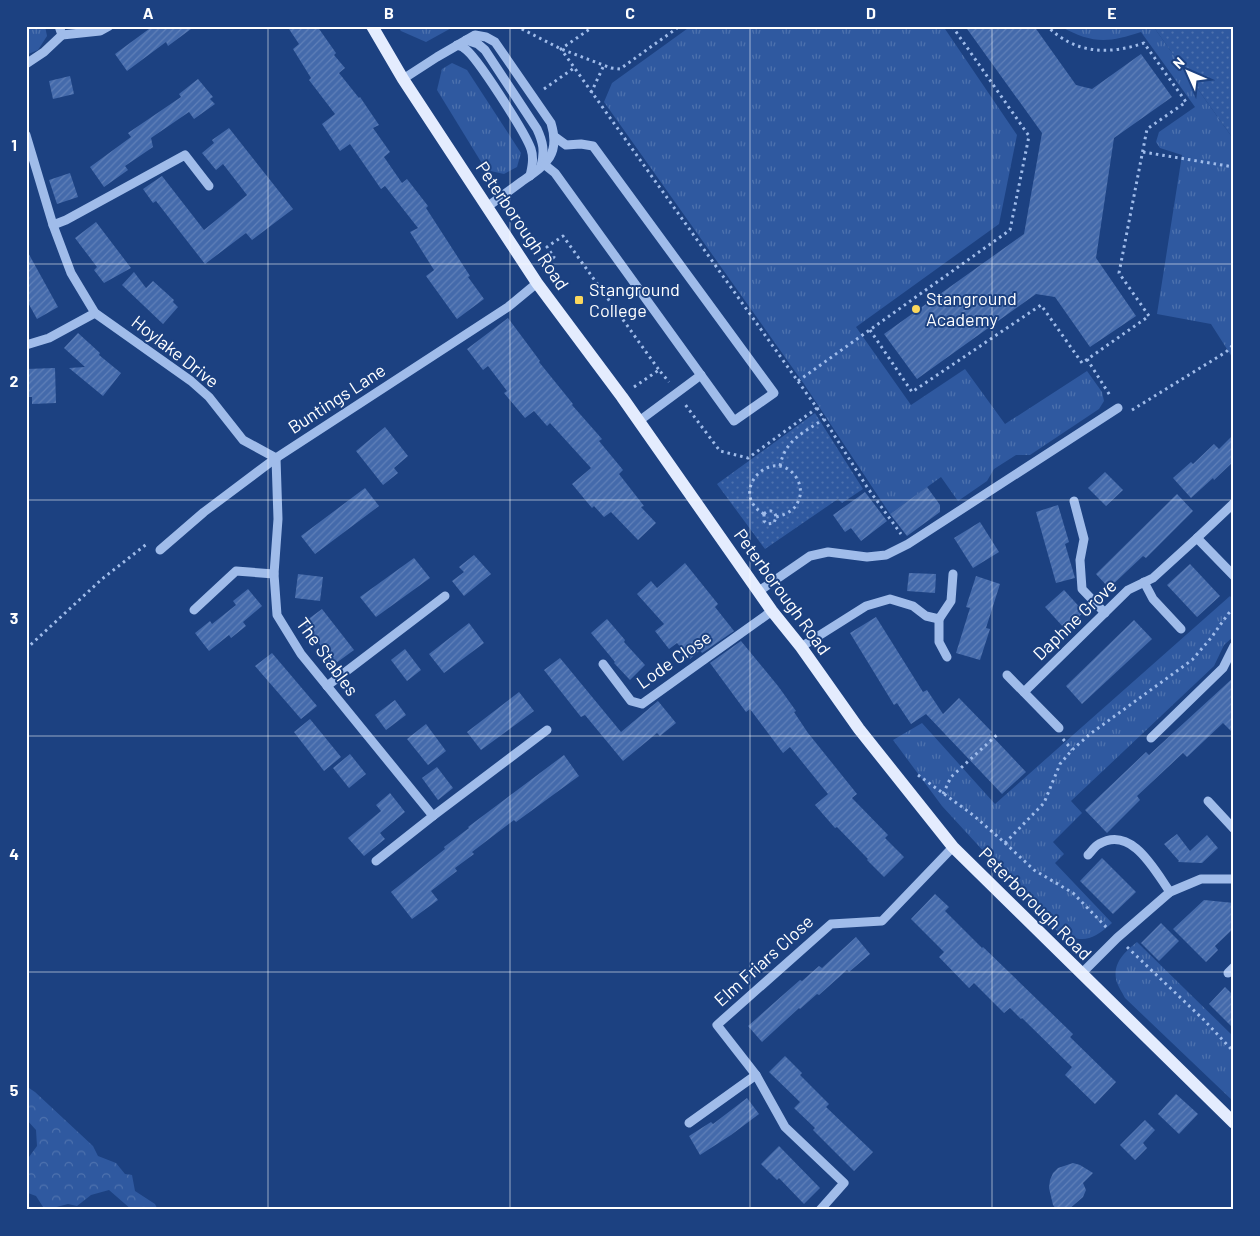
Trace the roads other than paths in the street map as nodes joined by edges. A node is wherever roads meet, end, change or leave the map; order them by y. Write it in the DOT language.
graph roads {
  1 [pos="108,26"];
  2 [pos="372,26"];
  3 [pos="61,30"];
  4 [pos="477,31"];
  5 [pos="466,40"];
  6 [pos="457,45"];
  7 [pos="26,64"];
  8 [pos="403,79"];
  9 [pos="26,135"];
  10 [pos="555,137"];
  11 [pos="29,152"];
  12 [pos="542,167"];
  13 [pos="530,176"];
  14 [pos="209,186"];
  15 [pos="487,207"];
  16 [pos="53,225"];
  17 [pos="534,279"];
  18 [pos="96,313"];
  19 [pos="26,345"];
  20 [pos="701,375"];
  21 [pos="1118,408"];
  22 [pos="639,421"];
  23 [pos="276,458"];
  24 [pos="1074,501"];
  25 [pos="1234,503"];
  26 [pos="1197,538"];
  27 [pos="160,550"];
  28 [pos="274,574"];
  29 [pos="953,574"];
  30 [pos="1234,576"];
  31 [pos="1144,582"];
  32 [pos="758,591"];
  33 [pos="445,596"];
  34 [pos="194,610"];
  35 [pos="772,611"];
  36 [pos="1105,613"];
  37 [pos="939,619"];
  38 [pos="1181,629"];
  39 [pos="1234,646"];
  40 [pos="801,647"];
  41 [pos="947,657"];
  42 [pos="603,664"];
  43 [pos="1007,674"];
  44 [pos="327,686"];
  45 [pos="1024,692"];
  46 [pos="1059,728"];
  47 [pos="548,730"];
  48 [pos="1151,738"];
  49 [pos="1208,801"];
  50 [pos="433,816"];
  51 [pos="1234,830"];
  52 [pos="952,847"];
  53 [pos="1088,855"];
  54 [pos="376,861"];
  55 [pos="1234,879"];
  56 [pos="1170,892"];
  57 [pos="1081,974"];
  58 [pos="756,1075"];
  59 [pos="1234,1122"];
  60 [pos="689,1123"];
  61 [pos="820,1210"];
  1 -- 3 [label="street"];
  2 -- 8 [label="main road, Peterborough Road"];
  3 -- 7 [label="street"];
  4 -- 5 [label="street"];
  4 -- 10 [label="street"];
  5 -- 6 [label="street"];
  5 -- 12 [label="street"];
  6 -- 8 [label="street"];
  6 -- 13 [label="street"];
  8 -- 15 [label="main road, Peterborough Road"];
  9 -- 11 [label="street, Hoylake Drive"];
  10 -- 12 [label="street"];
  10 -- 20 [label="street"];
  11 -- 16 [label="street, Hoylake Drive"];
  12 -- 13 [label="street"];
  12 -- 20 [label="street"];
  13 -- 15 [label="street"];
  14 -- 16 [label="street"];
  15 -- 17 [label="main road, Peterborough Road"];
  16 -- 18 [label="street, Hoylake Drive"];
  17 -- 22 [label="main road, Peterborough Road"];
  17 -- 23 [label="street, Buntings Lane"];
  18 -- 19 [label="street"];
  18 -- 23 [label="street, Hoylake Drive"];
  20 -- 22 [label="street"];
  21 -- 32 [label="street"];
  22 -- 32 [label="main road, Peterborough Road"];
  23 -- 27 [label="street, Buntings Lane"];
  23 -- 28 [label="street, The Stables"];
  24 -- 36 [label="street"];
  25 -- 26 [label="street, Daphne Grove"];
  26 -- 30 [label="street"];
  26 -- 31 [label="street, Daphne Grove"];
  28 -- 34 [label="street"];
  28 -- 44 [label="street, The Stables"];
  29 -- 37 [label="street"];
  31 -- 36 [label="street, Daphne Grove"];
  31 -- 38 [label="street"];
  32 -- 35 [label="main road, Peterborough Road"];
  33 -- 44 [label="street"];
  35 -- 40 [label="main road, Peterborough Road"];
  35 -- 42 [label="street, Lode Close"];
  36 -- 45 [label="street, Daphne Grove"];
  37 -- 40 [label="street"];
  37 -- 41 [label="street"];
  39 -- 48 [label="street"];
  40 -- 52 [label="main road, Peterborough Road"];
  43 -- 45 [label="street"];
  44 -- 50 [label="street, The Stables"];
  45 -- 46 [label="street"];
  47 -- 50 [label="street"];
  49 -- 51 [label="street"];
  50 -- 54 [label="street"];
  52 -- 57 [label="main road, Peterborough Road"];
  52 -- 58 [label="street, Elm Friars Close"];
  53 -- 56 [label="street"];
  55 -- 56 [label="street"];
  56 -- 57 [label="street"];
  57 -- 59 [label="main road, Peterborough Road"];
  58 -- 60 [label="street"];
  58 -- 61 [label="street, Elm Friars Close"];
}
